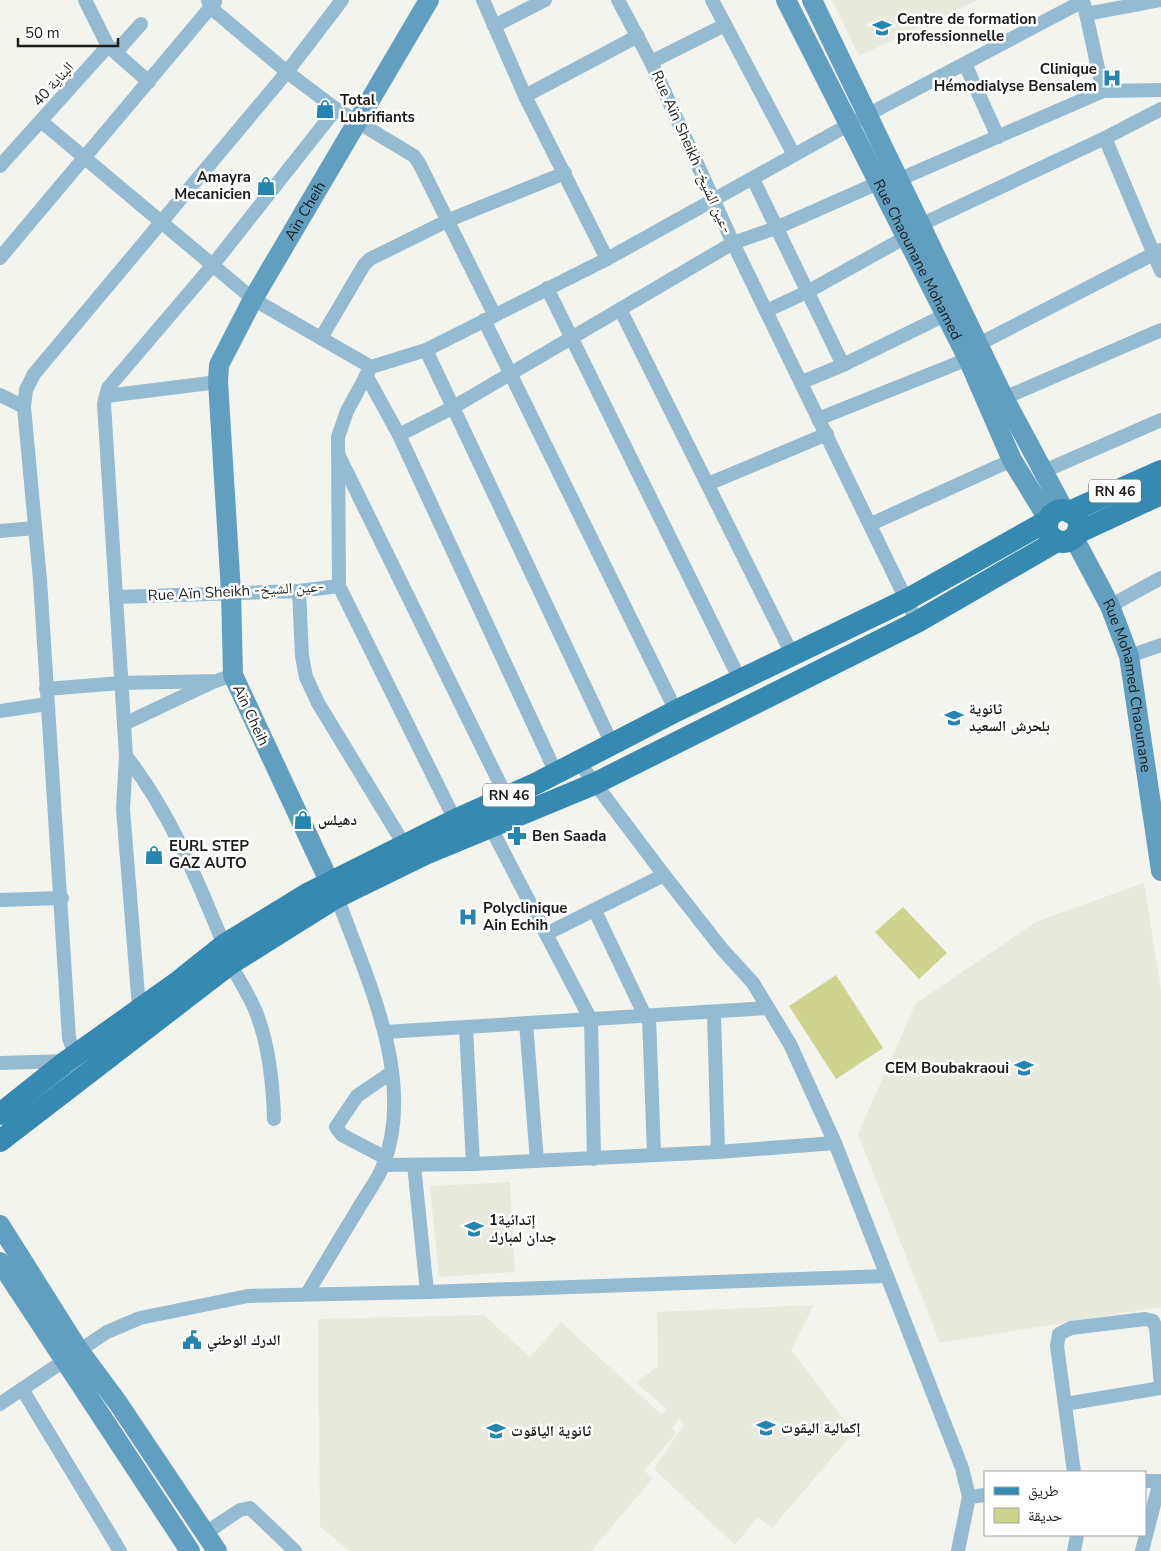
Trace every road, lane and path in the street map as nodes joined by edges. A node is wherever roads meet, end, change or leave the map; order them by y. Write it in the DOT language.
graph roads {
  1 [pos="85,0"];
  2 [pos="342,0"];
  3 [pos="429,0"];
  4 [pos="482,0"];
  5 [pos="545,0"];
  6 [pos="618,0"];
  7 [pos="712,0"];
  8 [pos="812,0"];
  9 [pos="1161,0"];
  10 [pos="790,1"];
  11 [pos="211,2"];
  12 [pos="1084,5"];
  13 [pos="141,24"];
  14 [pos="725,25"];
  15 [pos="494,26"];
  16 [pos="638,36"];
  17 [pos="112,49"];
  18 [pos="651,62"];
  19 [pos="964,64"];
  20 [pos="287,72"];
  21 [pos="149,82"];
  22 [pos="1161,90"];
  23 [pos="1103,91"];
  24 [pos="525,96"];
  25 [pos="336,109"];
  26 [pos="1161,109"];
  27 [pos="858,120"];
  28 [pos="356,121"];
  29 [pos="42,122"];
  30 [pos="998,137"];
  31 [pos="1106,138"];
  32 [pos="794,155"];
  33 [pos="84,157"];
  34 [pos="0,166"];
  35 [pos="565,173"];
  36 [pos="753,179"];
  37 [pos="898,180"];
  38 [pos="878,183"];
  39 [pos="714,198"];
  40 [pos="449,220"];
  41 [pos="159,222"];
  42 [pos="776,228"];
  43 [pos="913,231"];
  44 [pos="733,243"];
  45 [pos="1157,252"];
  46 [pos="0,258"];
  47 [pos="606,259"];
  48 [pos="212,266"];
  49 [pos="1161,271"];
  50 [pos="547,288"];
  51 [pos="807,292"];
  52 [pos="253,299"];
  53 [pos="620,309"];
  54 [pos="766,311"];
  55 [pos="945,315"];
  56 [pos="489,317"];
  57 [pos="1161,330"];
  58 [pos="321,338"];
  59 [pos="570,339"];
  60 [pos="426,350"];
  61 [pos="973,352"];
  62 [pos="843,365"];
  63 [pos="369,371"];
  64 [pos="509,375"];
  65 [pos="218,382"];
  66 [pos="802,382"];
  67 [pos="0,395"];
  68 [pos="106,396"];
  69 [pos="1004,398"];
  70 [pos="24,407"];
  71 [pos="452,408"];
  72 [pos="818,419"];
  73 [pos="1161,420"];
  74 [pos="827,434"];
  75 [pos="399,435"];
  76 [pos="337,452"];
  77 [pos="1012,460"];
  78 [pos="1161,471"];
  79 [pos="1042,472"];
  80 [pos="708,484"];
  81 [pos="1161,494"];
  82 [pos="1057,515"];
  83 [pos="871,524"];
  84 [pos="36,528"];
  85 [pos="0,531"];
  86 [pos="1069,537"];
  87 [pos="1161,578"];
  88 [pos="339,586"];
  89 [pos="299,591"];
  90 [pos="231,592"];
  91 [pos="116,597"];
  92 [pos="908,600"];
  93 [pos="1110,606"];
  94 [pos="917,622"];
  95 [pos="1161,645"];
  96 [pos="793,656"];
  97 [pos="1129,656"];
  98 [pos="224,678"];
  99 [pos="740,680"];
  100 [pos="121,682"];
  101 [pos="46,689"];
  102 [pos="47,704"];
  103 [pos="0,710"];
  104 [pos="676,711"];
  105 [pos="124,724"];
  106 [pos="612,744"];
  107 [pos="126,756"];
  108 [pos="578,761"];
  109 [pos="556,773"];
  110 [pos="594,784"];
  111 [pos="506,796"];
  112 [pos="455,820"];
  113 [pos="490,826"];
  114 [pos="1158,831"];
  115 [pos="405,846"];
  116 [pos="1161,871"];
  117 [pos="664,875"];
  118 [pos="333,890"];
  119 [pos="62,898"];
  120 [pos="0,900"];
  121 [pos="595,912"];
  122 [pos="546,934"];
  123 [pos="227,954"];
  124 [pos="139,1008"];
  125 [pos="768,1008"];
  126 [pos="714,1014"];
  127 [pos="648,1017"];
  128 [pos="591,1020"];
  129 [pos="526,1023"];
  130 [pos="466,1028"];
  131 [pos="385,1032"];
  132 [pos="71,1058"];
  133 [pos="0,1063"];
  134 [pos="392,1072"];
  135 [pos="0,1114"];
  136 [pos="274,1119"];
  137 [pos="0,1141"];
  138 [pos="835,1143"];
  139 [pos="718,1152"];
  140 [pos="654,1154"];
  141 [pos="594,1158"];
  142 [pos="384,1161"];
  143 [pos="537,1161"];
  144 [pos="473,1164"];
  145 [pos="414,1165"];
  146 [pos="0,1225"];
  147 [pos="0,1262"];
  148 [pos="887,1276"];
  149 [pos="427,1292"];
  150 [pos="308,1294"];
  151 [pos="71,1355"];
  152 [pos="1161,1387"];
  153 [pos="22,1389"];
  154 [pos="0,1404"];
  155 [pos="1065,1404"];
  156 [pos="1074,1471"];
  157 [pos="1146,1481"];
  158 [pos="1160,1481"];
  159 [pos="984,1495"];
  160 [pos="969,1497"];
  161 [pos="204,1534"];
  162 [pos="1146,1535"];
  163 [pos="1078,1536"];
  164 [pos="1146,1536"];
  165 [pos="120,1551"];
  166 [pos="190,1551"];
  167 [pos="217,1551"];
  168 [pos="294,1551"];
  169 [pos="958,1551"];
  170 [pos="1074,1551"];
  171 [pos="1142,1551"];
  1 -- 17 [label="street"];
  2 -- 20 [label="street"];
  3 -- 28 [label="street"];
  4 -- 15 [label="street"];
  5 -- 15 [label="street"];
  6 -- 16 [label="street, Rue Aïn Sheikh -عين الشيخ-"];
  7 -- 14 [label="street"];
  8 -- 27 [label="street, Rue Chaounane Mohamed"];
  9 -- 12 [label="street"];
  10 -- 27 [label="street, Rue Chaounane Mohamed"];
  11 -- 20 [label="street"];
  11 -- 21 [label="street"];
  12 -- 19 [label="street"];
  12 -- 23 [label="street"];
  13 -- 17 [label="street, البناية 40"];
  14 -- 18 [label="street, Rue Aïn Sheikh -عين الشيخ-"];
  14 -- 32 [label="street"];
  15 -- 24 [label="street"];
  16 -- 18 [label="street, Rue Aïn Sheikh -عين الشيخ-"];
  16 -- 24 [label="street"];
  17 -- 21 [label="street"];
  17 -- 29 [label="street, البناية 40"];
  18 -- 39 [label="street, Rue Aïn Sheikh -عين الشيخ-"];
  19 -- 27 [label="street"];
  19 -- 30 [label="street"];
  20 -- 25 [label="street"];
  20 -- 41 [label="street"];
  21 -- 33 [label="street"];
  22 -- 23 [label="street"];
  23 -- 30 [label="street"];
  24 -- 35 [label="street"];
  25 -- 28 [label="street"];
  25 -- 48 [label="street"];
  26 -- 31 [label="street"];
  27 -- 32 [label="street"];
  27 -- 37 [label="street, Rue Chaounane Mohamed"];
  27 -- 38 [label="street, Rue Chaounane Mohamed"];
  28 -- 40 [label="street"];
  28 -- 52 [label="street, Aïn Cheih"];
  29 -- 33 [label="street, البناية 40"];
  29 -- 34 [label="street, البناية 40"];
  30 -- 37 [label="street"];
  31 -- 43 [label="street"];
  31 -- 45 [label="street"];
  32 -- 36 [label="street"];
  33 -- 41 [label="street, البناية 40"];
  33 -- 46 [label="street"];
  35 -- 40 [label="street"];
  35 -- 47 [label="street"];
  36 -- 39 [label="street"];
  36 -- 42 [label="street"];
  37 -- 43 [label="street, Rue Chaounane Mohamed"];
  38 -- 42 [label="street, Rue Aïn Sheikh -عين الشيخ-"];
  38 -- 43 [label="street, Rue Chaounane Mohamed"];
  39 -- 44 [label="street, Rue Aïn Sheikh -عين الشيخ-"];
  39 -- 47 [label="street"];
  40 -- 56 [label="street"];
  40 -- 58 [label="street"];
  41 -- 48 [label="street, البناية 40"];
  41 -- 70 [label="street"];
  42 -- 44 [label="street, Rue Aïn Sheikh -عين الشيخ-"];
  42 -- 51 [label="street"];
  43 -- 51 [label="street"];
  43 -- 55 [label="street, Rue Chaounane Mohamed"];
  43 -- 61 [label="street, Rue Chaounane Mohamed"];
  44 -- 53 [label="street, Rue Aïn Sheikh -عين الشيخ-"];
  44 -- 54 [label="street, Rue Aïn Sheikh -عين الشيخ-"];
  45 -- 49 [label="street"];
  45 -- 61 [label="street"];
  47 -- 50 [label="street"];
  48 -- 52 [label="street, البناية 40"];
  48 -- 68 [label="street"];
  50 -- 56 [label="street"];
  50 -- 59 [label="street"];
  51 -- 54 [label="street"];
  51 -- 62 [label="street"];
  52 -- 58 [label="street, البناية 40"];
  52 -- 65 [label="street, Aïn Cheih"];
  53 -- 59 [label="street, Rue Aïn Sheikh -عين الشيخ-"];
  53 -- 80 [label="street"];
  54 -- 66 [label="street, Rue Aïn Sheikh -عين الشيخ-"];
  55 -- 61 [label="street, Rue Chaounane Mohamed"];
  55 -- 62 [label="street"];
  56 -- 60 [label="street"];
  56 -- 64 [label="street"];
  57 -- 69 [label="street"];
  58 -- 63 [label="street, البناية 40"];
  59 -- 64 [label="street, Rue Aïn Sheikh -عين الشيخ-"];
  59 -- 99 [label="street"];
  60 -- 63 [label="street"];
  60 -- 71 [label="street"];
  61 -- 69 [label="street, Rue Chaounane Mohamed"];
  61 -- 72 [label="street"];
  61 -- 77 [label="street, Rue Chaounane Mohamed"];
  62 -- 66 [label="street"];
  63 -- 75 [label="street"];
  63 -- 76 [label="street, Rue Aïn Sheikh -عين الشيخ-"];
  64 -- 71 [label="street, Rue Aïn Sheikh -عين الشيخ-"];
  64 -- 104 [label="street"];
  65 -- 68 [label="street"];
  65 -- 90 [label="street, Aïn Cheih"];
  66 -- 72 [label="street, Rue Aïn Sheikh -عين الشيخ-"];
  67 -- 70 [label="street"];
  68 -- 91 [label="street"];
  69 -- 79 [label="street, Rue Chaounane Mohamed"];
  70 -- 84 [label="street"];
  71 -- 75 [label="street, Rue Aïn Sheikh -عين الشيخ-"];
  71 -- 106 [label="street"];
  72 -- 74 [label="street, Rue Aïn Sheikh -عين الشيخ-"];
  73 -- 79 [label="street"];
  74 -- 80 [label="street"];
  74 -- 83 [label="street, Rue Aïn Sheikh -عين الشيخ-"];
  75 -- 109 [label="street"];
  76 -- 88 [label="street, Rue Aïn Sheikh -عين الشيخ-"];
  76 -- 111 [label="street"];
  77 -- 82 [label="street, Rue Chaounane Mohamed"];
  77 -- 83 [label="street"];
  78 -- 82 [label="main road, RN 46"];
  79 -- 82 [label="street, Rue Chaounane Mohamed"];
  80 -- 96 [label="street"];
  81 -- 86 [label="main road, RN 46"];
  82 -- 86 [label="main road"];
  82 -- 86 [label="main road"];
  82 -- 92 [label="main road, RN 46"];
  83 -- 92 [label="street, Rue Aïn Sheikh -عين الشيخ-"];
  84 -- 85 [label="street"];
  84 -- 101 [label="street"];
  86 -- 93 [label="street, Rue Mohamed Chaounane"];
  86 -- 94 [label="main road, RN 46"];
  87 -- 93 [label="street"];
  88 -- 89 [label="street, Rue Aïn Sheikh -عين الشيخ-"];
  88 -- 112 [label="street"];
  89 -- 90 [label="street, Rue Aïn Sheikh -عين الشيخ-"];
  89 -- 115 [label="street"];
  90 -- 91 [label="street, Rue Aïn Sheikh -عين الشيخ-"];
  90 -- 98 [label="street, Aïn Cheih"];
  91 -- 100 [label="street"];
  92 -- 94 [label="street, Rue Aïn Sheikh -عين الشيخ-"];
  92 -- 96 [label="main road, RN 46"];
  93 -- 97 [label="street, Rue Mohamed Chaounane"];
  94 -- 110 [label="main road, RN 46"];
  95 -- 97 [label="street"];
  96 -- 99 [label="main road, RN 46"];
  97 -- 114 [label="street, Rue Mohamed Chaounane"];
  98 -- 100 [label="street, Aïn Cheih"];
  98 -- 105 [label="street"];
  98 -- 118 [label="street, Aïn Cheih"];
  99 -- 104 [label="main road, RN 46"];
  100 -- 101 [label="street, Aïn Cheih"];
  100 -- 105 [label="street"];
  101 -- 102 [label="street"];
  102 -- 103 [label="street"];
  102 -- 119 [label="street"];
  104 -- 106 [label="main road, RN 46"];
  105 -- 107 [label="street"];
  106 -- 108 [label="main road, RN 46"];
  107 -- 123 [label="street"];
  107 -- 124 [label="street"];
  108 -- 109 [label="main road, RN 46"];
  108 -- 110 [label="street"];
  109 -- 111 [label="main road, RN 46"];
  110 -- 113 [label="main road, RN 46"];
  110 -- 117 [label="street"];
  111 -- 112 [label="main road, RN 46"];
  112 -- 115 [label="main road, RN 46"];
  113 -- 118 [label="main road, RN 46"];
  113 -- 122 [label="street"];
  114 -- 116 [label="street, Rue Mohamed Chaounane"];
  115 -- 118 [label="main road, RN 46"];
  117 -- 121 [label="street"];
  117 -- 125 [label="street"];
  118 -- 123 [label="main road, RN 46"];
  118 -- 131 [label="street"];
  119 -- 120 [label="street"];
  119 -- 132 [label="street"];
  121 -- 122 [label="street"];
  121 -- 127 [label="street"];
  122 -- 128 [label="street"];
  123 -- 124 [label="main road, RN 46"];
  123 -- 136 [label="street"];
  123 -- 137 [label="main road, RN 46"];
  124 -- 132 [label="main road, RN 46"];
  125 -- 126 [label="street"];
  125 -- 138 [label="street"];
  126 -- 127 [label="street"];
  126 -- 139 [label="street"];
  127 -- 128 [label="street"];
  127 -- 140 [label="street"];
  128 -- 129 [label="street"];
  128 -- 141 [label="street"];
  129 -- 130 [label="street"];
  129 -- 143 [label="street"];
  130 -- 131 [label="street"];
  130 -- 144 [label="street"];
  131 -- 134 [label="street"];
  132 -- 133 [label="street"];
  132 -- 135 [label="main road, RN 46"];
  134 -- 142 [label="street"];
  134 -- 142 [label="street"];
  138 -- 139 [label="street"];
  138 -- 148 [label="street"];
  139 -- 140 [label="street"];
  140 -- 141 [label="street"];
  141 -- 143 [label="street"];
  142 -- 145 [label="street"];
  142 -- 150 [label="street"];
  143 -- 144 [label="street"];
  144 -- 145 [label="street"];
  145 -- 149 [label="street"];
  146 -- 151 [label="street"];
  147 -- 151 [label="street"];
  148 -- 149 [label="street"];
  148 -- 160 [label="street"];
  149 -- 150 [label="street"];
  150 -- 151 [label="street"];
  151 -- 153 [label="street"];
  151 -- 161 [label="street"];
  151 -- 166 [label="street"];
  152 -- 155 [label="street"];
  152 -- 155 [label="street"];
  153 -- 154 [label="street"];
  153 -- 165 [label="street"];
  155 -- 156 [label="street"];
  157 -- 158 [label="street"];
  158 -- 162 [label="street"];
  159 -- 160 [label="street"];
  160 -- 169 [label="street"];
  161 -- 167 [label="street"];
  161 -- 168 [label="street"];
  163 -- 170 [label="street"];
  164 -- 171 [label="street"];
}
